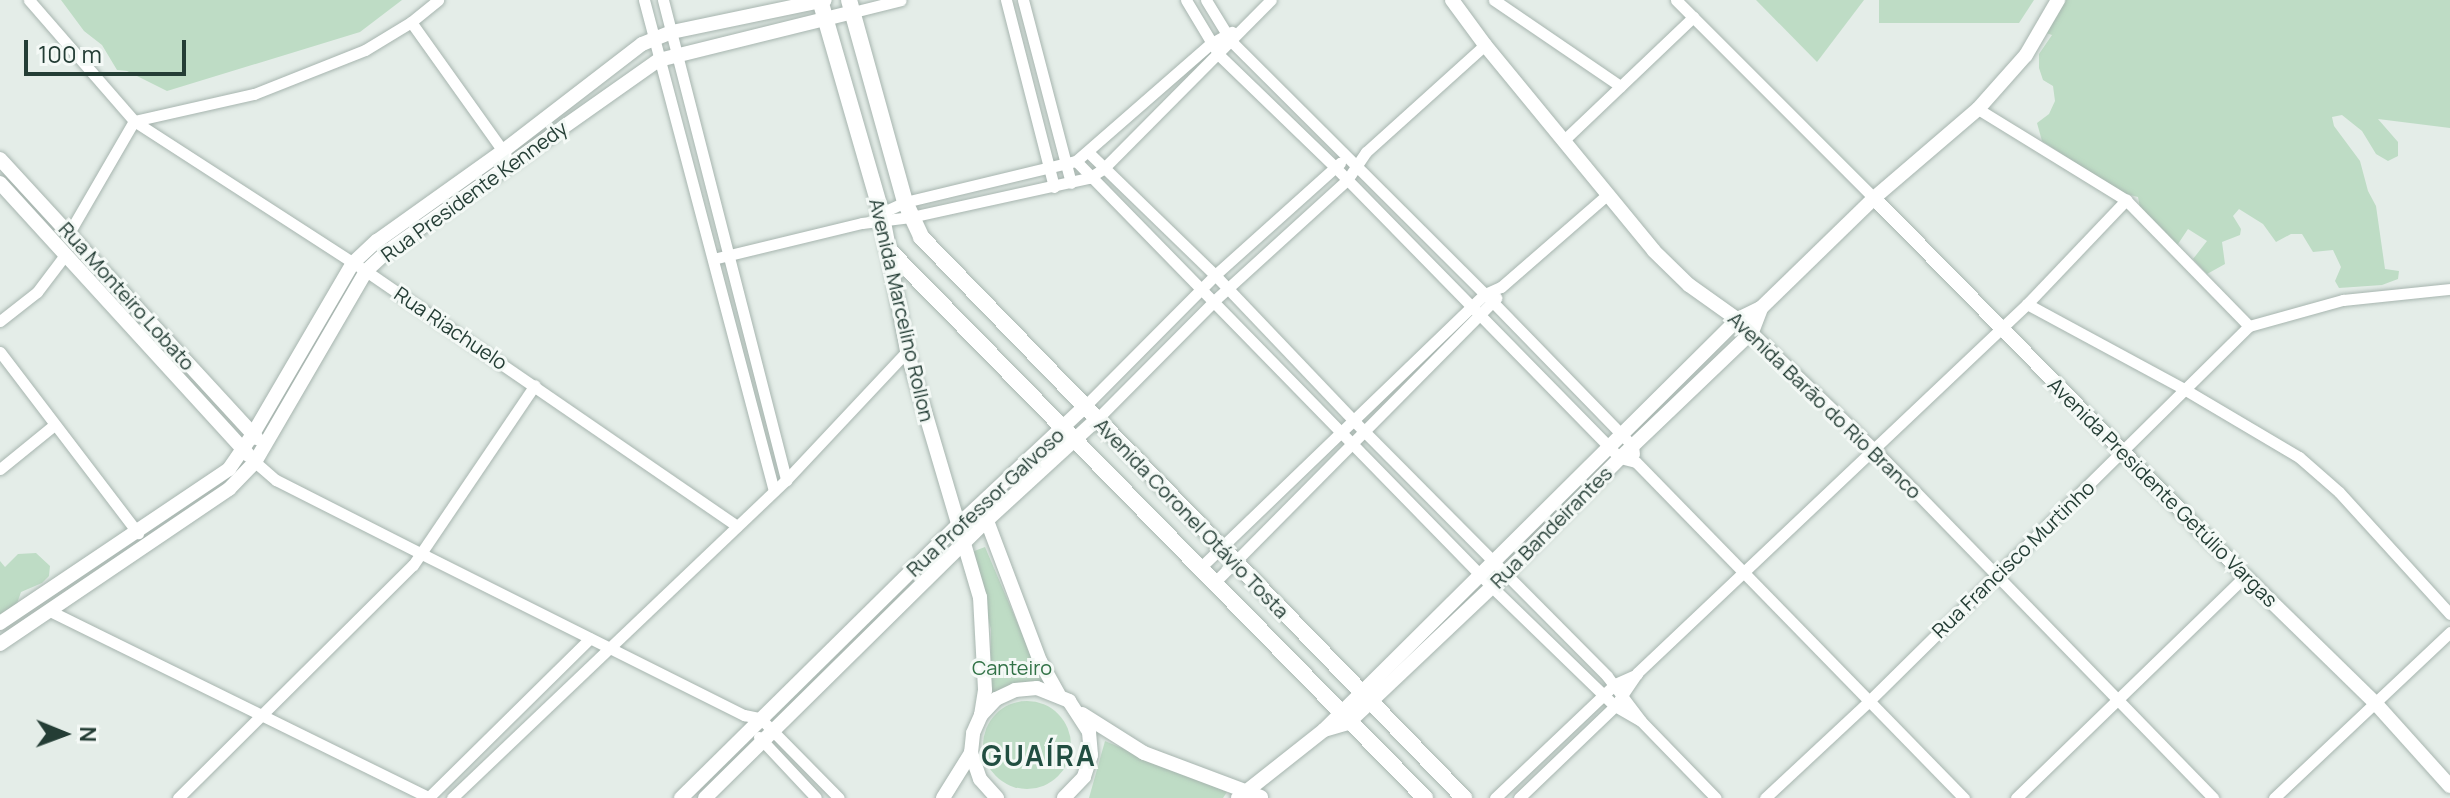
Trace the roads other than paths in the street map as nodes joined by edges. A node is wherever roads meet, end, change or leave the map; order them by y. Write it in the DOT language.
graph roads {
  1 [pos="29,0"];
  2 [pos="438,0"];
  3 [pos="644,0"];
  4 [pos="663,0"];
  5 [pos="821,0"];
  6 [pos="901,0"];
  7 [pos="1006,0"];
  8 [pos="1023,0"];
  9 [pos="1186,0"];
  10 [pos="1206,0"];
  11 [pos="1271,0"];
  12 [pos="1452,0"];
  13 [pos="1494,0"];
  14 [pos="1676,0"];
  15 [pos="2058,0"];
  16 [pos="851,6"];
  17 [pos="1693,17"];
  18 [pos="824,19"];
  19 [pos="411,22"];
  20 [pos="672,32"];
  21 [pos="1228,37"];
  22 [pos="654,38"];
  23 [pos="1210,44"];
  24 [pos="1485,45"];
  25 [pos="678,53"];
  26 [pos="1219,55"];
  27 [pos="659,60"];
  28 [pos="1620,86"];
  29 [pos="1978,109"];
  30 [pos="134,121"];
  31 [pos="1563,141"];
  32 [pos="1088,152"];
  33 [pos="508,157"];
  34 [pos="0,159"];
  35 [pos="1354,160"];
  36 [pos="1071,163"];
  37 [pos="1333,165"];
  38 [pos="1048,167"];
  39 [pos="1103,169"];
  40 [pos="1089,178"];
  41 [pos="1347,180"];
  42 [pos="0,183"];
  43 [pos="984,183"];
  44 [pos="1071,183"];
  45 [pos="1054,187"];
  46 [pos="1607,195"];
  47 [pos="1874,198"];
  48 [pos="2126,200"];
  49 [pos="987,201"];
  50 [pos="908,209"];
  51 [pos="882,216"];
  52 [pos="1161,226"];
  53 [pos="69,233"];
  54 [pos="921,237"];
  55 [pos="1151,238"];
  56 [pos="888,249"];
  57 [pos="730,254"];
  58 [pos="65,255"];
  59 [pos="713,259"];
  60 [pos="360,267"];
  61 [pos="1215,275"];
  62 [pos="1204,289"];
  63 [pos="1228,289"];
  64 [pos="2450,289"];
  65 [pos="972,290"];
  66 [pos="1490,298"];
  67 [pos="1215,300"];
  68 [pos="2027,304"];
  69 [pos="1471,308"];
  70 [pos="1761,308"];
  71 [pos="952,314"];
  72 [pos="1480,318"];
  73 [pos="1738,319"];
  74 [pos="0,321"];
  75 [pos="2249,326"];
  76 [pos="2002,328"];
  77 [pos="1752,332"];
  78 [pos="907,351"];
  79 [pos="0,352"];
  80 [pos="535,385"];
  81 [pos="2184,389"];
  82 [pos="1084,407"];
  83 [pos="1096,420"];
  84 [pos="1354,421"];
  85 [pos="53,426"];
  86 [pos="1364,431"];
  87 [pos="1341,432"];
  88 [pos="1070,433"];
  89 [pos="1621,435"];
  90 [pos="259,440"];
  91 [pos="1351,443"];
  92 [pos="1633,446"];
  93 [pos="1873,448"];
  94 [pos="244,449"];
  95 [pos="1614,452"];
  96 [pos="2123,453"];
  97 [pos="255,462"];
  98 [pos="1636,462"];
  99 [pos="0,469"];
  100 [pos="786,480"];
  101 [pos="1161,487"];
  102 [pos="774,491"];
  103 [pos="1428,495"];
  104 [pos="981,504"];
  105 [pos="1144,508"];
  106 [pos="1415,508"];
  107 [pos="1548,508"];
  108 [pos="987,520"];
  109 [pos="1559,520"];
  110 [pos="737,526"];
  111 [pos="957,526"];
  112 [pos="138,533"];
  113 [pos="963,543"];
  114 [pos="1221,548"];
  115 [pos="422,554"];
  116 [pos="1235,561"];
  117 [pos="1494,562"];
  118 [pos="1202,566"];
  119 [pos="1742,571"];
  120 [pos="1995,573"];
  121 [pos="1481,574"];
  122 [pos="1505,574"];
  123 [pos="2245,576"];
  124 [pos="1215,582"];
  125 [pos="1492,587"];
  126 [pos="876,606"];
  127 [pos="50,611"];
  128 [pos="2450,614"];
  129 [pos="887,618"];
  130 [pos="0,623"];
  131 [pos="1424,629"];
  132 [pos="1562,631"];
  133 [pos="2450,632"];
  134 [pos="590,638"];
  135 [pos="1312,642"];
  136 [pos="1435,642"];
  137 [pos="1550,643"];
  138 [pos="0,644"];
  139 [pos="608,647"];
  140 [pos="1290,662"];
  141 [pos="1637,673"];
  142 [pos="1615,684"];
  143 [pos="1058,694"];
  144 [pos="1603,695"];
  145 [pos="1625,695"];
  146 [pos="532,696"];
  147 [pos="1364,698"];
  148 [pos="1869,701"];
  149 [pos="2118,701"];
  150 [pos="2377,705"];
  151 [pos="1615,706"];
  152 [pos="545,708"];
  153 [pos="1079,711"];
  154 [pos="261,715"];
  155 [pos="981,715"];
  156 [pos="1343,717"];
  157 [pos="752,720"];
  158 [pos="1641,721"];
  159 [pos="767,734"];
  160 [pos="1544,752"];
  161 [pos="971,753"];
  162 [pos="1555,764"];
  163 [pos="1269,776"];
  164 [pos="2450,786"];
  165 [pos="1241,794"];
  166 [pos="684,797"];
  167 [pos="178,798"];
  168 [pos="430,798"];
  169 [pos="452,798"];
  170 [pos="705,798"];
  171 [pos="816,798"];
  172 [pos="839,798"];
  173 [pos="943,798"];
  174 [pos="997,798"];
  175 [pos="1064,798"];
  176 [pos="1261,798"];
  177 [pos="1425,798"];
  178 [pos="1464,798"];
  179 [pos="1495,798"];
  180 [pos="1519,798"];
  181 [pos="1716,798"];
  182 [pos="1765,798"];
  183 [pos="1964,798"];
  184 [pos="2016,798"];
  185 [pos="2213,798"];
  186 [pos="2274,798"];
  1 -- 30 [label="street, Rua Riachuelo"];
  2 -- 19 [label="street"];
  3 -- 22 [label="street"];
  4 -- 20 [label="street"];
  5 -- 18 [label="main road, Avenida Marcelino Rollon"];
  5 -- 20 [label="street, Rua Presidente Kennedy"];
  6 -- 16 [label="street, Rua Presidente Kennedy"];
  7 -- 38 [label="street"];
  8 -- 36 [label="street"];
  9 -- 23 [label="street"];
  10 -- 21 [label="street"];
  11 -- 21 [label="street"];
  12 -- 24 [label="street, Avenida Barão do Rio Branco"];
  13 -- 28 [label="street"];
  14 -- 17 [label="street"];
  15 -- 29 [label="street, Rua Bandeirantes"];
  16 -- 18 [label="street, Rua Presidente Kennedy"];
  16 -- 50 [label="main road, Avenida Marcelino Rollon"];
  17 -- 28 [label="street"];
  17 -- 47 [label="street"];
  18 -- 25 [label="street, Rua Presidente Kennedy"];
  18 -- 51 [label="main road, Avenida Marcelino Rollon"];
  19 -- 30 [label="street"];
  19 -- 33 [label="street"];
  20 -- 22 [label="street, Rua Presidente Kennedy"];
  20 -- 25 [label="street"];
  21 -- 23 [label="street"];
  21 -- 26 [label="street"];
  21 -- 35 [label="street"];
  22 -- 27 [label="street"];
  22 -- 33 [label="street, Rua Presidente Kennedy"];
  23 -- 26 [label="street"];
  23 -- 32 [label="street"];
  24 -- 31 [label="street, Avenida Barão do Rio Branco"];
  24 -- 35 [label="street, Rua Professor Galvoso"];
  25 -- 27 [label="street, Rua Presidente Kennedy"];
  25 -- 57 [label="street"];
  26 -- 37 [label="street"];
  26 -- 39 [label="street"];
  27 -- 33 [label="street, Rua Presidente Kennedy"];
  27 -- 59 [label="street"];
  28 -- 31 [label="street"];
  29 -- 47 [label="street, Rua Bandeirantes"];
  29 -- 48 [label="street"];
  30 -- 53 [label="street"];
  30 -- 60 [label="street, Rua Riachuelo"];
  31 -- 46 [label="street, Avenida Barão do Rio Branco"];
  32 -- 36 [label="street"];
  32 -- 39 [label="street"];
  33 -- 60 [label="street, Rua Presidente Kennedy"];
  34 -- 53 [label="street, Rua Monteiro Lobato"];
  35 -- 37 [label="street, Rua Professor Galvoso"];
  35 -- 41 [label="street, Rua Professor Galvoso"];
  35 -- 66 [label="street"];
  36 -- 38 [label="street"];
  36 -- 40 [label="street"];
  36 -- 44 [label="street"];
  37 -- 41 [label="street"];
  37 -- 61 [label="street, Rua Professor Galvoso"];
  38 -- 43 [label="street"];
  38 -- 45 [label="street"];
  39 -- 40 [label="street"];
  39 -- 52 [label="street"];
  40 -- 44 [label="street"];
  40 -- 55 [label="street"];
  41 -- 63 [label="street, Rua Professor Galvoso"];
  41 -- 69 [label="street"];
  42 -- 58 [label="street, Rua Monteiro Lobato"];
  43 -- 49 [label="street"];
  43 -- 50 [label="street"];
  44 -- 45 [label="street"];
  45 -- 49 [label="street"];
  46 -- 66 [label="street"];
  46 -- 73 [label="street, Avenida Barão do Rio Branco"];
  47 -- 70 [label="street, Rua Bandeirantes"];
  47 -- 76 [label="street, Avenida Presidente Getúlio Vargas"];
  48 -- 68 [label="street"];
  48 -- 75 [label="street"];
  49 -- 50 [label="street"];
  50 -- 51 [label="street"];
  50 -- 54 [label="main road, Avenida Marcelino Rollon"];
  51 -- 56 [label="main road, Avenida Marcelino Rollon"];
  51 -- 57 [label="street"];
  52 -- 55 [label="street"];
  52 -- 61 [label="street"];
  53 -- 90 [label="street, Rua Monteiro Lobato"];
  54 -- 65 [label="main road, Avenida Coronel Otávio Tosta"];
  55 -- 62 [label="street"];
  56 -- 71 [label="main road, Avenida Coronel Otávio Tosta"];
  56 -- 78 [label="street, Avenida Marcelino Rollon"];
  57 -- 59 [label="street"];
  57 -- 100 [label="street"];
  58 -- 74 [label="street"];
  58 -- 94 [label="street, Rua Monteiro Lobato"];
  59 -- 102 [label="street"];
  60 -- 80 [label="street, Rua Riachuelo"];
  60 -- 90 [label="street, Rua Presidente Kennedy"];
  61 -- 62 [label="street, Rua Professor Galvoso"];
  61 -- 63 [label="street"];
  62 -- 67 [label="street"];
  62 -- 82 [label="street, Rua Professor Galvoso"];
  63 -- 67 [label="street, Rua Professor Galvoso"];
  63 -- 84 [label="street"];
  64 -- 75 [label="street, Rua Francisco Murtinho"];
  65 -- 71 [label="main road"];
  65 -- 82 [label="main road, Avenida Coronel Otávio Tosta"];
  66 -- 69 [label="street"];
  66 -- 72 [label="street"];
  66 -- 89 [label="street"];
  67 -- 83 [label="street, Rua Professor Galvoso"];
  67 -- 87 [label="street"];
  68 -- 76 [label="street"];
  68 -- 81 [label="street"];
  69 -- 72 [label="street"];
  69 -- 84 [label="street"];
  70 -- 73 [label="street, Rua Bandeirantes"];
  70 -- 77 [label="street, Rua Bandeirantes"];
  71 -- 88 [label="main road, Avenida Coronel Otávio Tosta"];
  72 -- 86 [label="street"];
  72 -- 95 [label="street"];
  73 -- 77 [label="street, Avenida Barão do Rio Branco"];
  73 -- 89 [label="street, Rua Bandeirantes"];
  75 -- 81 [label="street, Rua Francisco Murtinho"];
  76 -- 93 [label="street"];
  76 -- 96 [label="street, Avenida Presidente Getúlio Vargas"];
  77 -- 92 [label="street, Rua Bandeirantes"];
  77 -- 93 [label="street, Avenida Barão do Rio Branco"];
  78 -- 100 [label="street"];
  78 -- 111 [label="street, Avenida Marcelino Rollon"];
  79 -- 85 [label="street"];
  80 -- 110 [label="street, Rua Riachuelo"];
  80 -- 115 [label="street"];
  81 -- 96 [label="street, Rua Francisco Murtinho"];
  81 -- 128 [label="street"];
  82 -- 83 [label="main road, Avenida Coronel Otávio Tosta"];
  82 -- 88 [label="street, Rua Professor Galvoso"];
  83 -- 88 [label="street, Rua Professor Galvoso"];
  83 -- 101 [label="main road, Avenida Coronel Otávio Tosta"];
  84 -- 86 [label="street"];
  84 -- 87 [label="street"];
  85 -- 99 [label="street"];
  85 -- 112 [label="street"];
  86 -- 91 [label="street"];
  86 -- 103 [label="street"];
  87 -- 91 [label="street"];
  87 -- 114 [label="street"];
  88 -- 104 [label="street, Rua Professor Galvoso"];
  88 -- 105 [label="main road, Avenida Coronel Otávio Tosta"];
  88 -- 108 [label="street, Rua Professor Galvoso"];
  89 -- 92 [label="street"];
  89 -- 95 [label="street, Rua Bandeirantes"];
  90 -- 94 [label="street, Rua Presidente Kennedy"];
  90 -- 97 [label="street, Rua Presidente Kennedy"];
  91 -- 106 [label="street"];
  91 -- 116 [label="street"];
  92 -- 95 [label="street, Rua Bandeirantes"];
  92 -- 98 [label="street"];
  93 -- 119 [label="street"];
  93 -- 120 [label="street, Avenida Barão do Rio Branco"];
  94 -- 97 [label="street, Rua Monteiro Lobato"];
  94 -- 112 [label="street, Rua Presidente Kennedy"];
  95 -- 98 [label="street"];
  95 -- 107 [label="street, Rua Bandeirantes"];
  95 -- 109 [label="street, Rua Bandeirantes"];
  96 -- 120 [label="street, Rua Francisco Murtinho"];
  96 -- 123 [label="street, Avenida Presidente Getúlio Vargas"];
  97 -- 115 [label="street"];
  97 -- 127 [label="street, Rua Presidente Kennedy"];
  98 -- 119 [label="street"];
  100 -- 102 [label="street"];
  101 -- 105 [label="main road"];
  101 -- 114 [label="main road, Avenida Coronel Otávio Tosta"];
  102 -- 110 [label="street"];
  103 -- 106 [label="street"];
  103 -- 117 [label="street"];
  104 -- 108 [label="street"];
  104 -- 111 [label="street, Rua Professor Galvoso"];
  105 -- 118 [label="main road, Avenida Coronel Otávio Tosta"];
  106 -- 121 [label="street"];
  107 -- 109 [label="street"];
  107 -- 117 [label="street, Rua Bandeirantes"];
  108 -- 113 [label="street, Rua Professor Galvoso"];
  108 -- 143 [label="street"];
  109 -- 122 [label="street, Rua Bandeirantes"];
  110 -- 139 [label="street"];
  111 -- 113 [label="street, Avenida Marcelino Rollon"];
  111 -- 126 [label="street, Rua Professor Galvoso"];
  112 -- 130 [label="street, Rua Presidente Kennedy"];
  113 -- 129 [label="street, Rua Professor Galvoso"];
  113 -- 155 [label="street, Avenida Marcelino Rollon"];
  114 -- 116 [label="main road, Avenida Coronel Otávio Tosta"];
  114 -- 118 [label="street"];
  115 -- 134 [label="street"];
  115 -- 154 [label="street"];
  116 -- 124 [label="street"];
  116 -- 135 [label="main road, Avenida Coronel Otávio Tosta"];
  117 -- 121 [label="street, Rua Bandeirantes"];
  117 -- 122 [label="street"];
  118 -- 124 [label="main road, Avenida Coronel Otávio Tosta"];
  119 -- 141 [label="street"];
  119 -- 148 [label="street"];
  120 -- 148 [label="street, Rua Francisco Murtinho"];
  120 -- 149 [label="street, Avenida Barão do Rio Branco"];
  121 -- 125 [label="street"];
  121 -- 131 [label="street, Rua Bandeirantes"];
  122 -- 125 [label="street, Rua Bandeirantes"];
  122 -- 132 [label="street"];
  123 -- 149 [label="street"];
  123 -- 150 [label="street, Avenida Presidente Getúlio Vargas"];
  124 -- 140 [label="main road, Avenida Coronel Otávio Tosta"];
  125 -- 136 [label="street, Rua Bandeirantes"];
  125 -- 137 [label="street"];
  126 -- 129 [label="street"];
  126 -- 157 [label="street, Rua Professor Galvoso"];
  127 -- 138 [label="street, Rua Presidente Kennedy"];
  127 -- 154 [label="street"];
  129 -- 159 [label="street, Rua Professor Galvoso"];
  131 -- 136 [label="street"];
  131 -- 147 [label="street, Rua Bandeirantes"];
  132 -- 137 [label="street"];
  132 -- 142 [label="street"];
  133 -- 150 [label="street"];
  134 -- 139 [label="street"];
  134 -- 146 [label="street"];
  135 -- 140 [label="main road"];
  135 -- 147 [label="main road, Avenida Coronel Otávio Tosta"];
  136 -- 147 [label="street, Rua Bandeirantes"];
  137 -- 144 [label="street"];
  139 -- 152 [label="street"];
  139 -- 157 [label="street"];
  140 -- 156 [label="main road, Avenida Coronel Otávio Tosta"];
  141 -- 142 [label="street"];
  141 -- 145 [label="street"];
  142 -- 144 [label="street"];
  142 -- 145 [label="street"];
  143 -- 153 [label="street"];
  143 -- 155 [label="street"];
  144 -- 151 [label="street"];
  144 -- 160 [label="street"];
  145 -- 151 [label="street"];
  145 -- 158 [label="street"];
  146 -- 152 [label="street"];
  146 -- 168 [label="street"];
  147 -- 156 [label="street, Rua Bandeirantes"];
  147 -- 178 [label="main road, Avenida Coronel Otávio Tosta"];
  148 -- 182 [label="street, Rua Francisco Murtinho"];
  148 -- 183 [label="street"];
  149 -- 184 [label="street"];
  149 -- 185 [label="street, Avenida Barão do Rio Branco"];
  150 -- 164 [label="street, Avenida Presidente Getúlio Vargas"];
  150 -- 186 [label="street"];
  151 -- 158 [label="street"];
  151 -- 162 [label="street"];
  152 -- 169 [label="street"];
  153 -- 165 [label="street"];
  153 -- 175 [label="street"];
  154 -- 167 [label="street"];
  154 -- 168 [label="street"];
  155 -- 161 [label="street, Avenida Marcelino Rollon"];
  156 -- 163 [label="street, Rua Bandeirantes"];
  156 -- 177 [label="main road, Avenida Coronel Otávio Tosta"];
  157 -- 159 [label="street"];
  157 -- 166 [label="street, Rua Professor Galvoso"];
  158 -- 181 [label="street"];
  159 -- 170 [label="street, Rua Professor Galvoso"];
  159 -- 171 [label="street"];
  159 -- 172 [label="street"];
  160 -- 162 [label="street"];
  160 -- 179 [label="street"];
  161 -- 173 [label="street, Avenida Marcelino Rollon"];
  161 -- 174 [label="street"];
  162 -- 180 [label="street"];
  163 -- 165 [label="street, Rua Bandeirantes"];
  163 -- 176 [label="street, Rua Bandeirantes"];
  165 -- 176 [label="street"];
}
